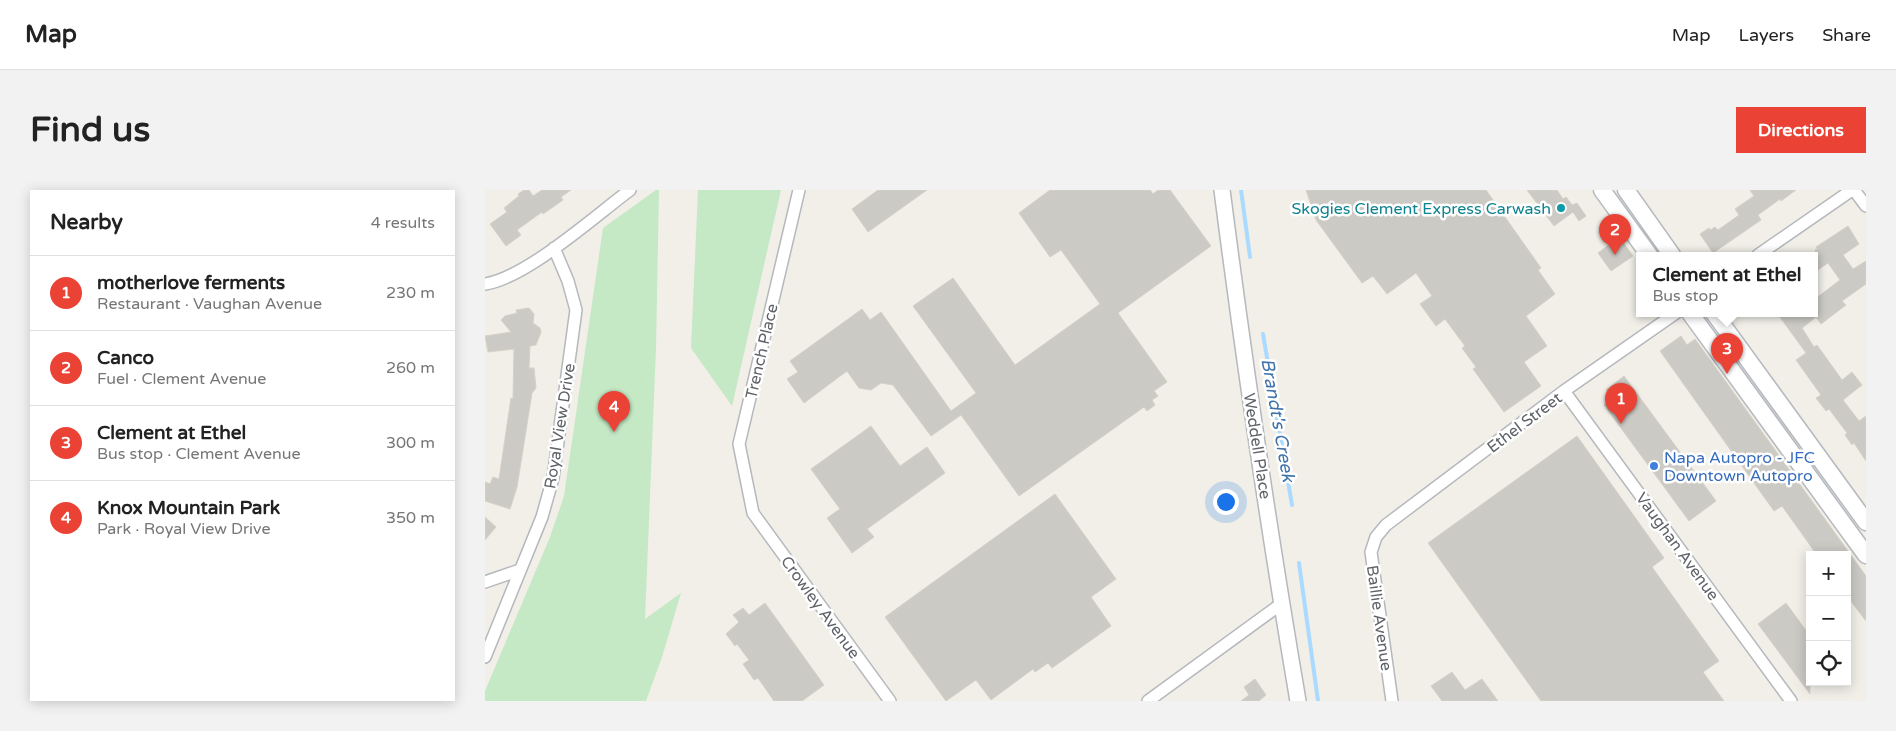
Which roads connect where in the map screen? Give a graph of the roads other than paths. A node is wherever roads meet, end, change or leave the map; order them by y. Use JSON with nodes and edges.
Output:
{"nodes":[{"id":1,"x":630,"y":190,"type":"edge"},
{"id":2,"x":799,"y":190,"type":"edge"},
{"id":3,"x":1222,"y":190,"type":"edge"},
{"id":4,"x":1602,"y":190,"type":"edge"},
{"id":5,"x":1626,"y":190,"type":"edge"},
{"id":6,"x":1853,"y":190,"type":"edge"},
{"id":7,"x":1866,"y":206,"type":"edge"},
{"id":8,"x":554,"y":248,"type":"junction"},
{"id":9,"x":1647,"y":252,"type":"edge"},
{"id":10,"x":1670,"y":252,"type":"edge"},
{"id":11,"x":1762,"y":252,"type":"edge"},
{"id":12,"x":485,"y":284,"type":"edge"},
{"id":13,"x":1670,"y":317,"type":"edge"},
{"id":14,"x":1693,"y":317,"type":"edge"},
{"id":15,"x":1717,"y":317,"type":"edge"},
{"id":16,"x":1564,"y":391,"type":"junction"},
{"id":17,"x":753,"y":513,"type":"joint"},
{"id":18,"x":1866,"y":522,"type":"edge"},
{"id":19,"x":1376,"y":537,"type":"joint"},
{"id":20,"x":1866,"y":555,"type":"edge"},
{"id":21,"x":520,"y":570,"type":"junction"},
{"id":22,"x":485,"y":582,"type":"edge"},
{"id":23,"x":1281,"y":604,"type":"junction"},
{"id":24,"x":485,"y":657,"type":"edge"},
{"id":25,"x":890,"y":701,"type":"edge"},
{"id":26,"x":1148,"y":701,"type":"edge"},
{"id":27,"x":1298,"y":701,"type":"edge"},
{"id":28,"x":1393,"y":701,"type":"edge"},
{"id":29,"x":1791,"y":701,"type":"edge"}],
"edges":[{"from":1,"to":8,"type":"street"},
{"from":2,"to":17,"type":"street","name":"Trench Place"},
{"from":3,"to":23,"type":"street","name":"Weddell Place"},
{"from":4,"to":9,"type":"main road"},
{"from":5,"to":10,"type":"main road"},
{"from":6,"to":7,"type":"street"},
{"from":6,"to":11,"type":"street"},
{"from":8,"to":12,"type":"street"},
{"from":8,"to":21,"type":"street","name":"Royal View Drive"},
{"from":13,"to":16,"type":"street","name":"Ethel Street"},
{"from":14,"to":20,"type":"main road"},
{"from":15,"to":18,"type":"main road"},
{"from":16,"to":19,"type":"street","name":"Ethel Street"},
{"from":16,"to":29,"type":"street","name":"Vaughan Avenue"},
{"from":17,"to":25,"type":"street","name":"Crowley Avenue"},
{"from":19,"to":28,"type":"street","name":"Baillie Avenue"},
{"from":21,"to":22,"type":"street"},
{"from":21,"to":24,"type":"street","name":"Royal View Drive"},
{"from":23,"to":26,"type":"street"},
{"from":23,"to":27,"type":"street","name":"Weddell Place"}]}
